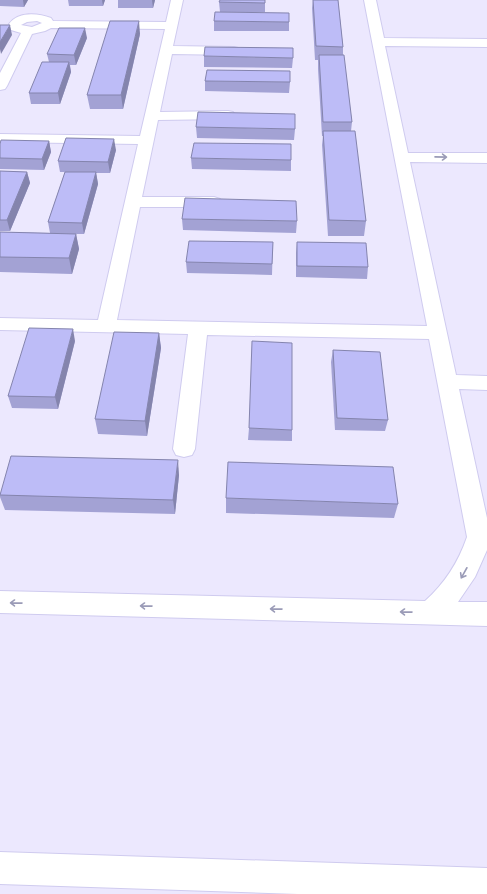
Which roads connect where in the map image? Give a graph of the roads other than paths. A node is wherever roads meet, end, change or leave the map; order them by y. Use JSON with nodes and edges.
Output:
{"nodes":[{"id":1,"x":177,"y":0,"type":"edge"},
{"id":2,"x":370,"y":0,"type":"edge"},
{"id":3,"x":39,"y":6,"type":"dead end"},
{"id":4,"x":33,"y":17,"type":"junction"},
{"id":5,"x":0,"y":23,"type":"edge"},
{"id":6,"x":15,"y":24,"type":"junction"},
{"id":7,"x":48,"y":24,"type":"junction"},
{"id":8,"x":171,"y":26,"type":"junction"},
{"id":9,"x":28,"y":31,"type":"junction"},
{"id":10,"x":379,"y":42,"type":"junction"},
{"id":11,"x":487,"y":43,"type":"edge"},
{"id":12,"x":166,"y":50,"type":"junction"},
{"id":13,"x":246,"y":51,"type":"edge"},
{"id":14,"x":0,"y":86,"type":"edge"},
{"id":15,"x":242,"y":115,"type":"edge"},
{"id":16,"x":151,"y":116,"type":"junction"},
{"id":17,"x":0,"y":138,"type":"edge"},
{"id":18,"x":146,"y":140,"type":"junction"},
{"id":19,"x":402,"y":157,"type":"junction"},
{"id":20,"x":487,"y":158,"type":"edge"},
{"id":21,"x":133,"y":202,"type":"junction"},
{"id":22,"x":232,"y":202,"type":"edge"},
{"id":23,"x":0,"y":324,"type":"edge"},
{"id":24,"x":106,"y":326,"type":"junction"},
{"id":25,"x":198,"y":328,"type":"junction"},
{"id":26,"x":438,"y":333,"type":"junction"},
{"id":27,"x":447,"y":382,"type":"junction"},
{"id":28,"x":487,"y":383,"type":"edge"},
{"id":29,"x":184,"y":449,"type":"dead end"},
{"id":30,"x":483,"y":542,"type":"edge"},
{"id":31,"x":0,"y":602,"type":"edge"},
{"id":32,"x":430,"y":612,"type":"junction"},
{"id":33,"x":487,"y":614,"type":"edge"},
{"id":34,"x":0,"y":868,"type":"edge"},
{"id":35,"x":487,"y":884,"type":"edge"},
{"id":36,"x":314,"y":886,"type":"edge"}],
"edges":[{"from":1,"to":8,"type":"street"},
{"from":2,"to":10,"type":"street"},
{"from":3,"to":4,"type":"street"},
{"from":4,"to":6,"type":"street"},
{"from":4,"to":7,"type":"street"},
{"from":5,"to":6,"type":"street"},
{"from":6,"to":9,"type":"street"},
{"from":7,"to":8,"type":"street"},
{"from":7,"to":9,"type":"street"},
{"from":8,"to":12,"type":"street"},
{"from":9,"to":14,"type":"street"},
{"from":10,"to":11,"type":"street"},
{"from":10,"to":19,"type":"street"},
{"from":12,"to":13,"type":"street"},
{"from":12,"to":16,"type":"street"},
{"from":15,"to":16,"type":"street"},
{"from":16,"to":18,"type":"street"},
{"from":17,"to":18,"type":"street"},
{"from":18,"to":21,"type":"street"},
{"from":19,"to":20,"type":"street","one_way":true},
{"from":19,"to":26,"type":"street"},
{"from":21,"to":22,"type":"street"},
{"from":21,"to":24,"type":"street"},
{"from":23,"to":24,"type":"street"},
{"from":24,"to":25,"type":"street"},
{"from":25,"to":26,"type":"street"},
{"from":25,"to":29,"type":"street"},
{"from":26,"to":27,"type":"street"},
{"from":27,"to":28,"type":"street"},
{"from":27,"to":30,"type":"street"},
{"from":30,"to":32,"type":"street","one_way":true},
{"from":32,"to":31,"type":"street","one_way":true},
{"from":32,"to":33,"type":"street"},
{"from":34,"to":36,"type":"street"},
{"from":35,"to":36,"type":"street"}]}
